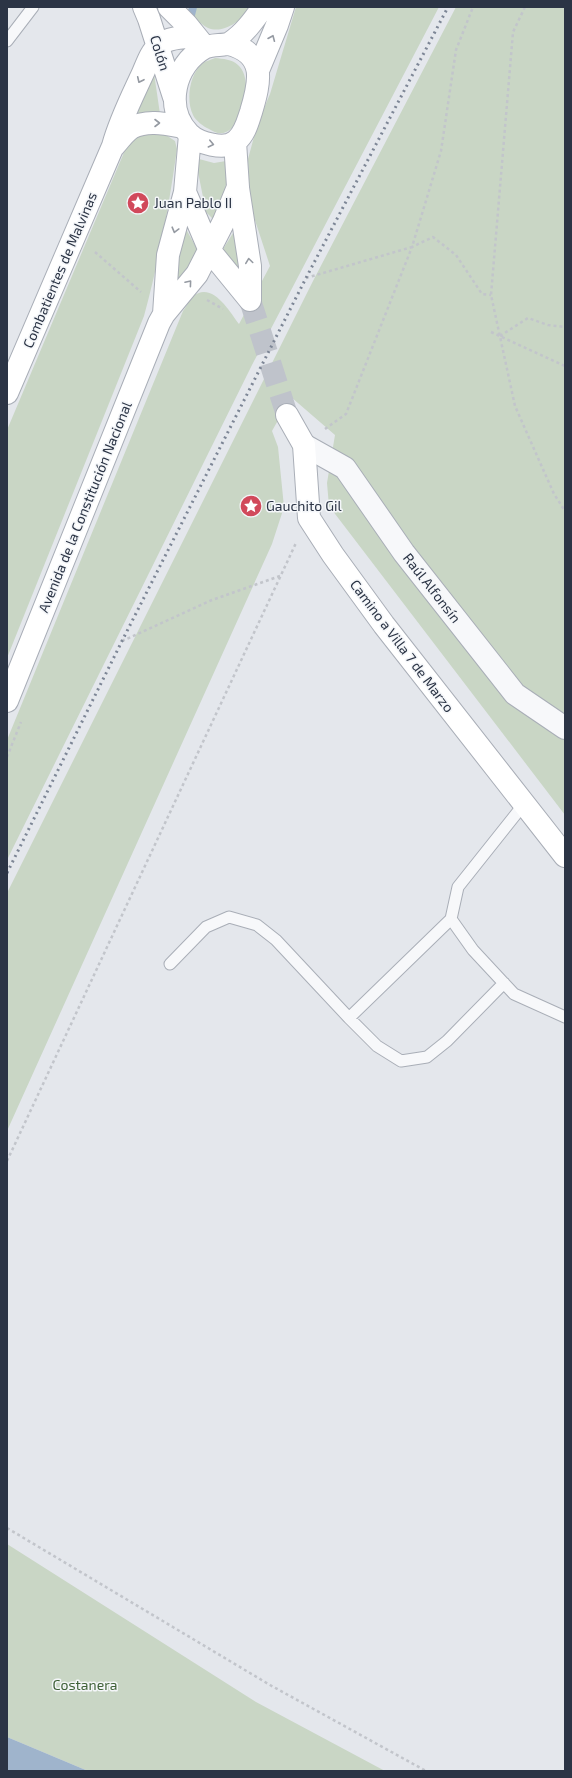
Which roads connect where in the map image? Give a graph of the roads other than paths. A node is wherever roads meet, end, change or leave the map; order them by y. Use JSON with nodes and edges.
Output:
{"nodes":[{"id":1,"x":33,"y":7,"type":"edge"},
{"id":2,"x":144,"y":7,"type":"edge"},
{"id":3,"x":169,"y":7,"type":"edge"},
{"id":4,"x":263,"y":7,"type":"edge"},
{"id":5,"x":283,"y":7,"type":"edge"},
{"id":6,"x":7,"y":41,"type":"edge"},
{"id":7,"x":201,"y":42,"type":"junction"},
{"id":8,"x":229,"y":44,"type":"junction"},
{"id":9,"x":158,"y":46,"type":"junction"},
{"id":10,"x":259,"y":68,"type":"junction"},
{"id":11,"x":174,"y":99,"type":"junction"},
{"id":12,"x":186,"y":131,"type":"junction"},
{"id":13,"x":236,"y":142,"type":"junction"},
{"id":14,"x":113,"y":146,"type":"junction"},
{"id":15,"x":238,"y":187,"type":"junction"},
{"id":16,"x":185,"y":192,"type":"junction"},
{"id":17,"x":210,"y":251,"type":"junction"},
{"id":18,"x":164,"y":314,"type":"junction"},
{"id":19,"x":7,"y":394,"type":"edge"},
{"id":20,"x":287,"y":415,"type":"tunnel mouth"},
{"id":21,"x":304,"y":445,"type":"junction"},
{"id":22,"x":7,"y":701,"type":"edge"},
{"id":23,"x":565,"y":728,"type":"edge"},
{"id":24,"x":524,"y":804,"type":"junction"},
{"id":25,"x":565,"y":856,"type":"edge"},
{"id":26,"x":452,"y":919,"type":"junction"},
{"id":27,"x":170,"y":964,"type":"dead end"},
{"id":28,"x":504,"y":983,"type":"junction"},
{"id":29,"x":565,"y":1017,"type":"edge"},
{"id":30,"x":349,"y":1018,"type":"junction"}],
"edges":[{"from":1,"to":6,"type":"lane"},
{"from":2,"to":9,"type":"street","name":"Colón"},
{"from":3,"to":7,"type":"street"},
{"from":4,"to":8,"type":"street"},
{"from":10,"to":5,"type":"street","one_way":true},
{"from":7,"to":8,"type":"street","name":"Avenida de la Constitución Nacional"},
{"from":7,"to":9,"type":"street"},
{"from":7,"to":11,"type":"street","name":"Avenida de la Constitución Nacional"},
{"from":8,"to":10,"type":"street"},
{"from":9,"to":11,"type":"street","name":"Colón"},
{"from":9,"to":14,"type":"street","name":"Combatientes de Malvinas","one_way":true},
{"from":10,"to":13,"type":"street"},
{"from":11,"to":12,"type":"street","name":"Avenida de la Constitución Nacional"},
{"from":12,"to":13,"type":"street","one_way":true},
{"from":14,"to":12,"type":"street","name":"Combatientes de Malvinas","one_way":true},
{"from":12,"to":16,"type":"street","name":"Avenida de la Constitución Nacional"},
{"from":13,"to":15,"type":"street","name":"Avenida de la Constitución Nacional"},
{"from":14,"to":19,"type":"street","name":"Combatientes de Malvinas"},
{"from":15,"to":17,"type":"street","name":"Avenida de la Constitución Nacional"},
{"from":17,"to":15,"type":"street","one_way":true},
{"from":16,"to":17,"type":"street"},
{"from":16,"to":18,"type":"street","name":"Avenida de la Constitución Nacional","one_way":true},
{"from":18,"to":17,"type":"street","name":"Avenida de la Constitución Nacional","one_way":true},
{"from":18,"to":22,"type":"street","name":"Avenida de la Constitución Nacional"},
{"from":20,"to":21,"type":"street","name":"Camino a Villa 7 de Marzo"},
{"from":21,"to":23,"type":"street","name":"Raúl Alfonsín"},
{"from":21,"to":24,"type":"street","name":"Camino a Villa 7 de Marzo"},
{"from":24,"to":25,"type":"street","name":"Camino a Villa 7 de Marzo"},
{"from":24,"to":26,"type":"lane"},
{"from":26,"to":28,"type":"lane"},
{"from":26,"to":30,"type":"lane"},
{"from":27,"to":30,"type":"lane"},
{"from":28,"to":29,"type":"lane"},
{"from":28,"to":30,"type":"lane"}]}
